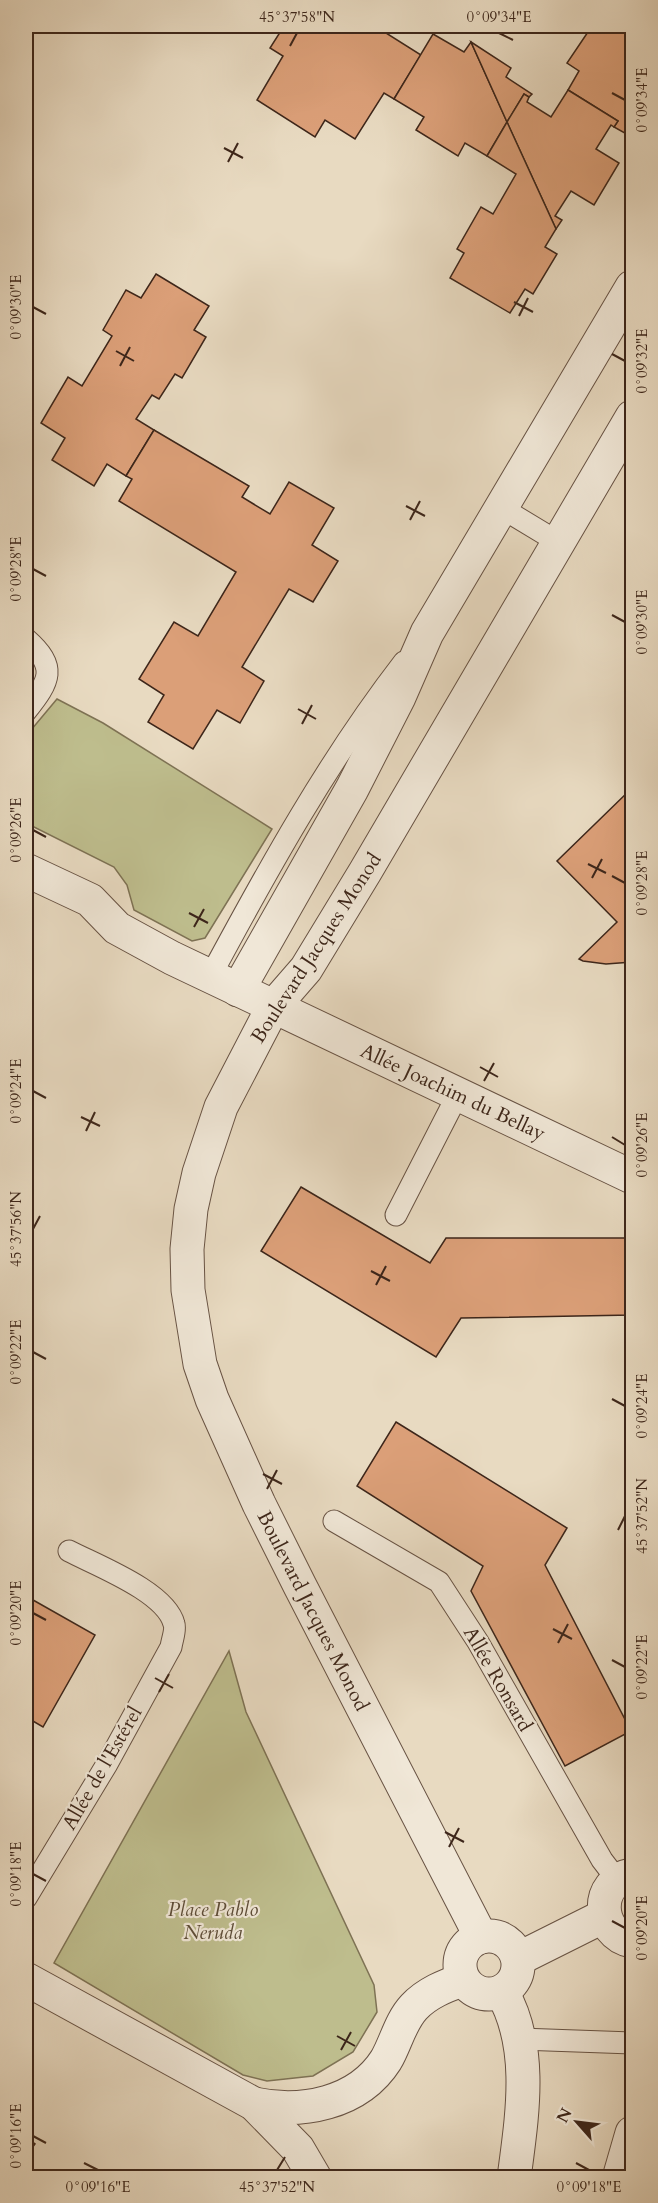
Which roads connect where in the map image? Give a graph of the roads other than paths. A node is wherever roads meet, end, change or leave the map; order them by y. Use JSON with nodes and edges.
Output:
{"nodes":[{"id":1,"x":633,"y":287,"type":"edge"},
{"id":2,"x":633,"y":417,"type":"edge"},
{"id":3,"x":500,"y":507,"type":"junction"},
{"id":4,"x":558,"y":542,"type":"junction"},
{"id":5,"x":26,"y":639,"type":"edge"},
{"id":6,"x":26,"y":711,"type":"edge"},
{"id":7,"x":26,"y":870,"type":"edge"},
{"id":8,"x":224,"y":984,"type":"junction"},
{"id":9,"x":273,"y":1007,"type":"junction"},
{"id":10,"x":458,"y":1094,"type":"junction"},
{"id":11,"x":633,"y":1177,"type":"edge"},
{"id":12,"x":396,"y":1215,"type":"dead end"},
{"id":13,"x":334,"y":1521,"type":"dead end"},
{"id":14,"x":69,"y":1551,"type":"dead end"},
{"id":15,"x":626,"y":1878,"type":"edge"},
{"id":16,"x":26,"y":1898,"type":"edge"},
{"id":17,"x":604,"y":1916,"type":"junction"},
{"id":18,"x":481,"y":1937,"type":"junction"},
{"id":19,"x":633,"y":1941,"type":"edge"},
{"id":20,"x":518,"y":1959,"type":"junction"},
{"id":21,"x":26,"y":1979,"type":"edge"},
{"id":22,"x":462,"y":1980,"type":"junction"},
{"id":23,"x":502,"y":1992,"type":"junction"},
{"id":24,"x":520,"y":2039,"type":"junction"},
{"id":25,"x":633,"y":2043,"type":"edge"},
{"id":26,"x":254,"y":2104,"type":"junction"},
{"id":27,"x":633,"y":2133,"type":"edge"},
{"id":28,"x":315,"y":2178,"type":"edge"},
{"id":29,"x":514,"y":2178,"type":"edge"},
{"id":30,"x":619,"y":2178,"type":"edge"}],
"edges":[{"from":1,"to":3,"type":"street"},
{"from":2,"to":4,"type":"street","name":"Boulevard Jacques Monod"},
{"from":3,"to":4,"type":"lane"},
{"from":3,"to":8,"type":"street"},
{"from":4,"to":9,"type":"street","name":"Boulevard Jacques Monod"},
{"from":5,"to":6,"type":"lane"},
{"from":7,"to":8,"type":"street","name":"Allée Joachim du Bellay"},
{"from":8,"to":9,"type":"street","name":"Allée Joachim du Bellay"},
{"from":9,"to":10,"type":"street","name":"Allée Joachim du Bellay"},
{"from":9,"to":18,"type":"street","name":"Boulevard Jacques Monod"},
{"from":10,"to":11,"type":"street","name":"Allée Joachim du Bellay"},
{"from":10,"to":12,"type":"lane"},
{"from":13,"to":15,"type":"lane","name":"Allée Ronsard"},
{"from":14,"to":16,"type":"lane","name":"Allée de l'Estérel"},
{"from":15,"to":17,"type":"street"},
{"from":17,"to":19,"type":"street"},
{"from":17,"to":20,"type":"street"},
{"from":18,"to":20,"type":"street"},
{"from":18,"to":22,"type":"street"},
{"from":20,"to":23,"type":"street"},
{"from":21,"to":26,"type":"street"},
{"from":22,"to":23,"type":"street"},
{"from":22,"to":26,"type":"street"},
{"from":23,"to":24,"type":"street"},
{"from":24,"to":25,"type":"lane"},
{"from":24,"to":29,"type":"street"},
{"from":26,"to":28,"type":"street"},
{"from":27,"to":30,"type":"street"}]}
